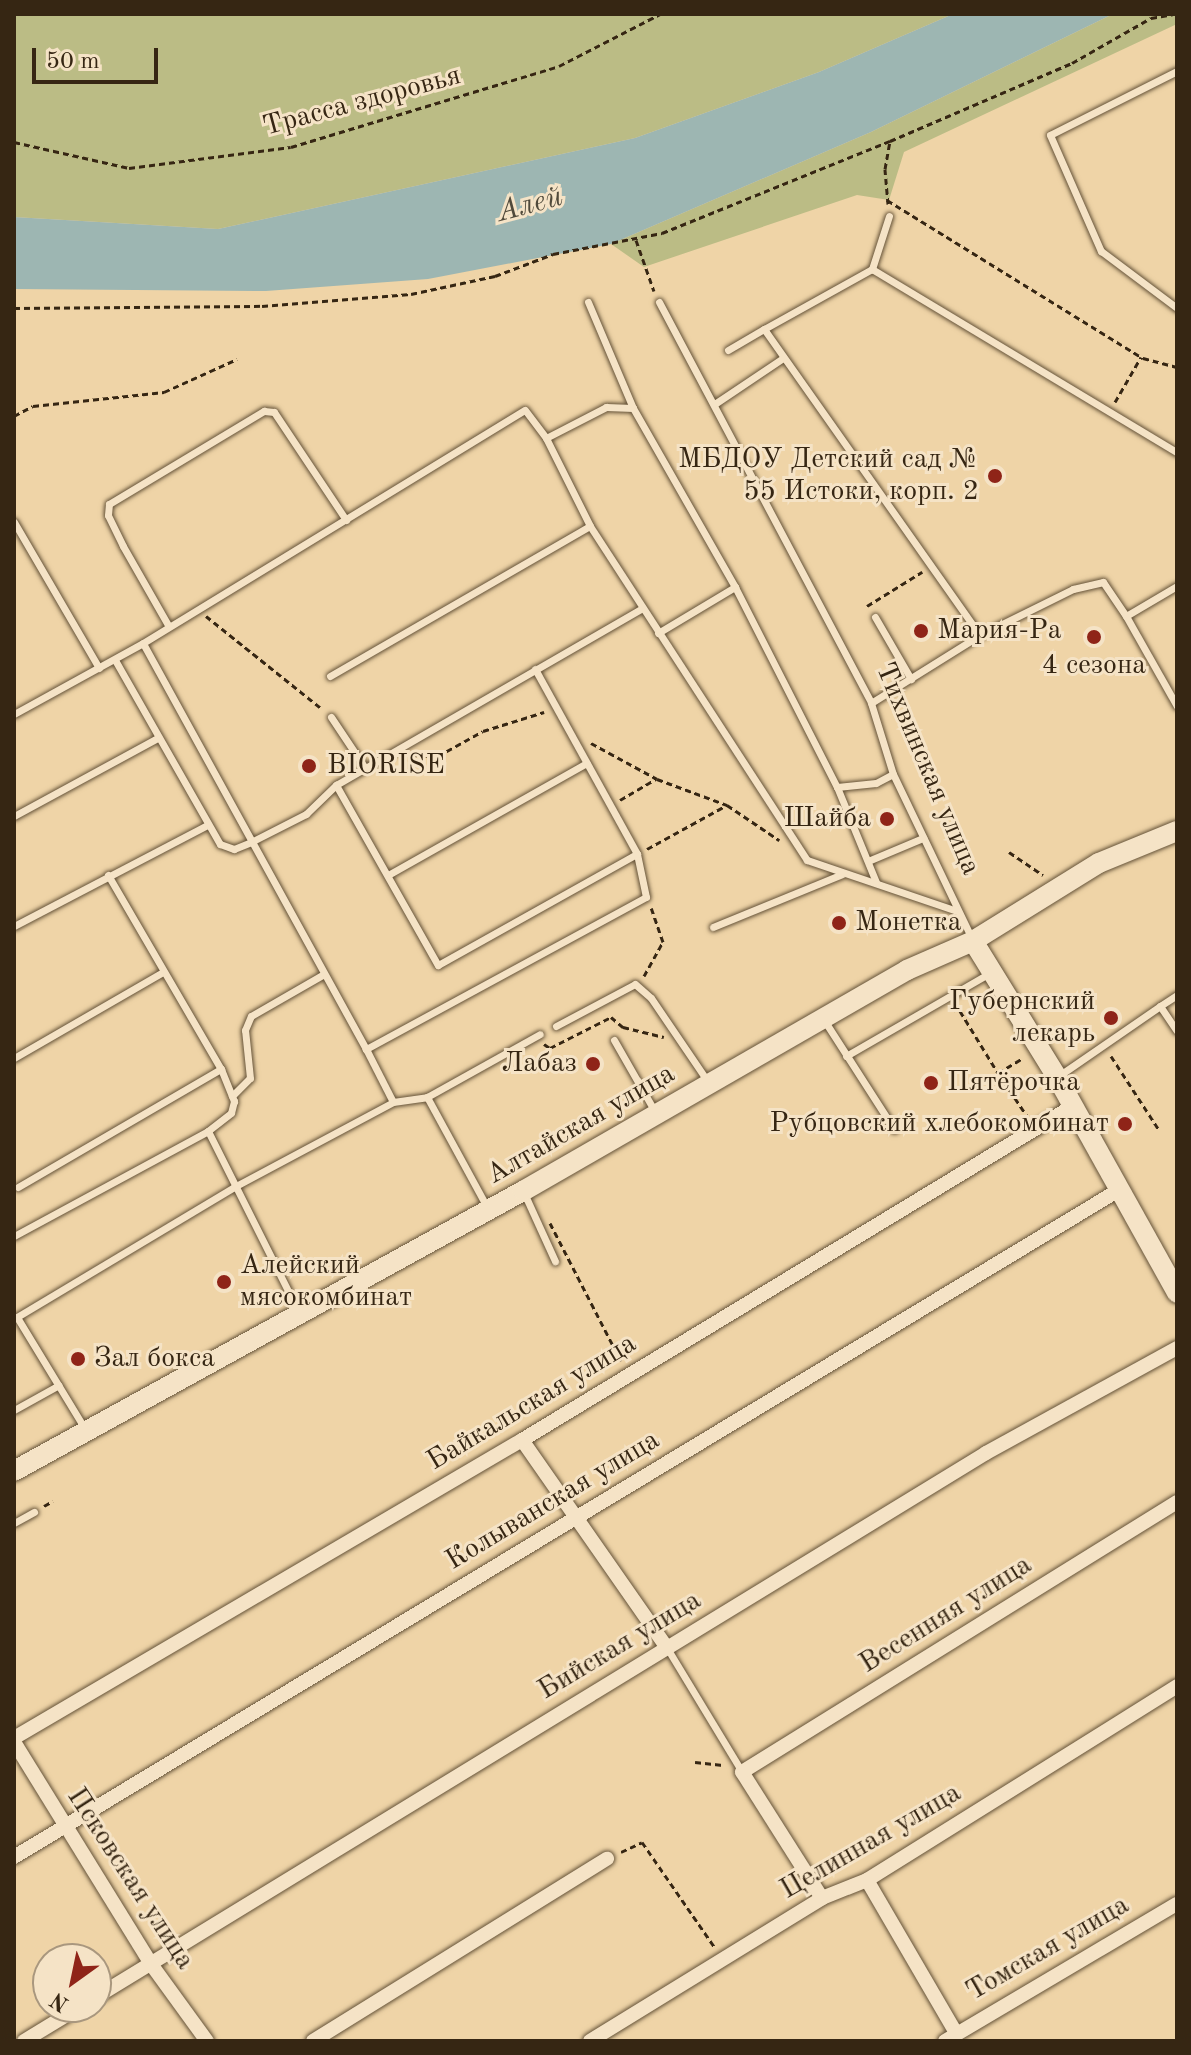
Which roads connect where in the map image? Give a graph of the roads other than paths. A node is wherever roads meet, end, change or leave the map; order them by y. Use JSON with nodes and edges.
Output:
{"nodes":[{"id":1,"x":1177,"y":71,"type":"edge"},
{"id":2,"x":889,"y":216,"type":"road end"},
{"id":3,"x":872,"y":269,"type":"junction"},
{"id":4,"x":588,"y":302,"type":"dead end"},
{"id":5,"x":659,"y":302,"type":"road end"},
{"id":6,"x":1177,"y":308,"type":"edge"},
{"id":7,"x":764,"y":329,"type":"junction"},
{"id":8,"x":728,"y":350,"type":"dead end"},
{"id":9,"x":783,"y":358,"type":"junction"},
{"id":10,"x":716,"y":403,"type":"junction"},
{"id":11,"x":633,"y":408,"type":"junction"},
{"id":12,"x":546,"y":438,"type":"junction"},
{"id":13,"x":1177,"y":452,"type":"edge"},
{"id":14,"x":346,"y":520,"type":"junction"},
{"id":15,"x":14,"y":522,"type":"edge"},
{"id":16,"x":590,"y":526,"type":"junction"},
{"id":17,"x":1177,"y":586,"type":"edge"},
{"id":18,"x":735,"y":587,"type":"junction"},
{"id":19,"x":642,"y":608,"type":"junction"},
{"id":20,"x":1126,"y":616,"type":"junction"},
{"id":21,"x":875,"y":617,"type":"dead end"},
{"id":22,"x":168,"y":625,"type":"junction"},
{"id":23,"x":658,"y":633,"type":"junction"},
{"id":24,"x":980,"y":635,"type":"junction"},
{"id":25,"x":143,"y":643,"type":"junction"},
{"id":26,"x":115,"y":660,"type":"junction"},
{"id":27,"x":99,"y":668,"type":"junction"},
{"id":28,"x":535,"y":669,"type":"junction"},
{"id":29,"x":330,"y":676,"type":"dead end"},
{"id":30,"x":911,"y":679,"type":"junction"},
{"id":31,"x":871,"y":703,"type":"junction"},
{"id":32,"x":1177,"y":706,"type":"edge"},
{"id":33,"x":14,"y":714,"type":"edge"},
{"id":34,"x":331,"y":717,"type":"road end"},
{"id":35,"x":156,"y":739,"type":"junction"},
{"id":36,"x":587,"y":763,"type":"junction"},
{"id":37,"x":365,"y":768,"type":"junction"},
{"id":38,"x":893,"y":774,"type":"junction"},
{"id":39,"x":336,"y":785,"type":"junction"},
{"id":40,"x":837,"y":787,"type":"junction"},
{"id":41,"x":14,"y":816,"type":"edge"},
{"id":42,"x":205,"y":826,"type":"junction"},
{"id":43,"x":1177,"y":831,"type":"edge"},
{"id":44,"x":923,"y":838,"type":"junction"},
{"id":45,"x":251,"y":842,"type":"junction"},
{"id":46,"x":637,"y":854,"type":"junction"},
{"id":47,"x":868,"y":861,"type":"junction"},
{"id":48,"x":842,"y":874,"type":"junction"},
{"id":49,"x":108,"y":875,"type":"junction"},
{"id":50,"x":388,"y":875,"type":"junction"},
{"id":51,"x":876,"y":882,"type":"junction"},
{"id":52,"x":957,"y":911,"type":"junction"},
{"id":53,"x":14,"y":926,"type":"edge"},
{"id":54,"x":713,"y":927,"type":"dead end"},
{"id":55,"x":973,"y":941,"type":"junction"},
{"id":56,"x":163,"y":972,"type":"junction"},
{"id":57,"x":992,"y":972,"type":"junction"},
{"id":58,"x":324,"y":974,"type":"junction"},
{"id":59,"x":1177,"y":995,"type":"edge"},
{"id":60,"x":1160,"y":1006,"type":"junction"},
{"id":61,"x":824,"y":1020,"type":"junction"},
{"id":62,"x":556,"y":1026,"type":"dead end"},
{"id":63,"x":1177,"y":1031,"type":"edge"},
{"id":64,"x":540,"y":1034,"type":"dead end"},
{"id":65,"x":614,"y":1040,"type":"dead end"},
{"id":66,"x":366,"y":1049,"type":"junction"},
{"id":67,"x":846,"y":1056,"type":"junction"},
{"id":68,"x":14,"y":1058,"type":"edge"},
{"id":69,"x":221,"y":1069,"type":"junction"},
{"id":70,"x":1057,"y":1077,"type":"junction"},
{"id":71,"x":709,"y":1084,"type":"junction"},
{"id":72,"x":232,"y":1096,"type":"junction"},
{"id":73,"x":427,"y":1097,"type":"junction"},
{"id":74,"x":393,"y":1102,"type":"junction"},
{"id":75,"x":1073,"y":1106,"type":"junction"},
{"id":76,"x":656,"y":1114,"type":"junction"},
{"id":77,"x":894,"y":1129,"type":"dead end"},
{"id":78,"x":208,"y":1131,"type":"junction"},
{"id":79,"x":18,"y":1187,"type":"dead end"},
{"id":80,"x":234,"y":1187,"type":"junction"},
{"id":81,"x":1119,"y":1190,"type":"junction"},
{"id":82,"x":527,"y":1200,"type":"junction"},
{"id":83,"x":489,"y":1210,"type":"junction"},
{"id":84,"x":14,"y":1236,"type":"edge"},
{"id":85,"x":555,"y":1261,"type":"dead end"},
{"id":86,"x":1177,"y":1293,"type":"edge"},
{"id":87,"x":300,"y":1315,"type":"junction"},
{"id":88,"x":16,"y":1318,"type":"edge"},
{"id":89,"x":1177,"y":1348,"type":"edge"},
{"id":90,"x":59,"y":1385,"type":"junction"},
{"id":91,"x":14,"y":1410,"type":"edge"},
{"id":92,"x":88,"y":1434,"type":"junction"},
{"id":93,"x":522,"y":1440,"type":"junction"},
{"id":94,"x":14,"y":1471,"type":"edge"},
{"id":95,"x":1177,"y":1502,"type":"edge"},
{"id":96,"x":34,"y":1512,"type":"dead end"},
{"id":97,"x":579,"y":1516,"type":"junction"},
{"id":98,"x":14,"y":1523,"type":"edge"},
{"id":99,"x":667,"y":1648,"type":"junction"},
{"id":100,"x":1177,"y":1686,"type":"edge"},
{"id":101,"x":14,"y":1740,"type":"edge"},
{"id":102,"x":742,"y":1772,"type":"junction"},
{"id":103,"x":64,"y":1826,"type":"junction"},
{"id":104,"x":14,"y":1857,"type":"edge"},
{"id":105,"x":607,"y":1859,"type":"road end"},
{"id":106,"x":867,"y":1880,"type":"junction"},
{"id":107,"x":822,"y":1898,"type":"junction"},
{"id":108,"x":1177,"y":1904,"type":"edge"},
{"id":109,"x":151,"y":1964,"type":"junction"},
{"id":110,"x":112,"y":1987,"type":"edge"},
{"id":111,"x":54,"y":2023,"type":"edge"},
{"id":112,"x":951,"y":2037,"type":"edge"},
{"id":113,"x":24,"y":2041,"type":"edge"},
{"id":114,"x":207,"y":2041,"type":"edge"},
{"id":115,"x":313,"y":2041,"type":"edge"},
{"id":116,"x":590,"y":2041,"type":"edge"}],
"edges":[{"from":1,"to":6,"type":"lane"},
{"from":2,"to":3,"type":"lane"},
{"from":3,"to":7,"type":"lane"},
{"from":3,"to":13,"type":"lane"},
{"from":4,"to":11,"type":"lane"},
{"from":5,"to":10,"type":"lane","name":"Тихвинская улица"},
{"from":7,"to":8,"type":"lane"},
{"from":7,"to":9,"type":"lane"},
{"from":9,"to":10,"type":"lane"},
{"from":9,"to":24,"type":"lane"},
{"from":10,"to":31,"type":"lane","name":"Тихвинская улица"},
{"from":11,"to":12,"type":"lane"},
{"from":11,"to":18,"type":"lane"},
{"from":12,"to":14,"type":"lane"},
{"from":12,"to":16,"type":"lane"},
{"from":14,"to":22,"type":"lane"},
{"from":14,"to":22,"type":"lane"},
{"from":15,"to":27,"type":"lane"},
{"from":16,"to":19,"type":"lane"},
{"from":16,"to":29,"type":"lane"},
{"from":17,"to":20,"type":"lane"},
{"from":18,"to":23,"type":"lane"},
{"from":18,"to":40,"type":"lane"},
{"from":19,"to":23,"type":"lane"},
{"from":19,"to":28,"type":"lane"},
{"from":20,"to":24,"type":"lane"},
{"from":20,"to":32,"type":"lane"},
{"from":21,"to":30,"type":"lane"},
{"from":22,"to":25,"type":"lane"},
{"from":23,"to":48,"type":"lane"},
{"from":24,"to":30,"type":"lane"},
{"from":25,"to":26,"type":"lane"},
{"from":25,"to":45,"type":"lane"},
{"from":26,"to":27,"type":"lane"},
{"from":26,"to":35,"type":"lane"},
{"from":27,"to":33,"type":"lane"},
{"from":28,"to":36,"type":"lane"},
{"from":28,"to":37,"type":"lane"},
{"from":30,"to":31,"type":"lane"},
{"from":31,"to":38,"type":"lane","name":"Тихвинская улица"},
{"from":34,"to":37,"type":"lane"},
{"from":35,"to":41,"type":"lane"},
{"from":35,"to":42,"type":"lane"},
{"from":36,"to":46,"type":"lane"},
{"from":36,"to":50,"type":"lane"},
{"from":37,"to":39,"type":"lane"},
{"from":38,"to":40,"type":"lane"},
{"from":38,"to":44,"type":"lane","name":"Тихвинская улица"},
{"from":39,"to":45,"type":"lane"},
{"from":39,"to":50,"type":"lane"},
{"from":40,"to":47,"type":"lane"},
{"from":42,"to":45,"type":"lane"},
{"from":42,"to":49,"type":"lane"},
{"from":43,"to":55,"type":"main road","name":"Алтайская улица"},
{"from":44,"to":47,"type":"lane"},
{"from":44,"to":52,"type":"lane","name":"Тихвинская улица"},
{"from":45,"to":58,"type":"lane"},
{"from":46,"to":50,"type":"lane"},
{"from":46,"to":66,"type":"lane"},
{"from":47,"to":51,"type":"lane"},
{"from":48,"to":51,"type":"lane"},
{"from":48,"to":54,"type":"lane"},
{"from":49,"to":53,"type":"lane"},
{"from":49,"to":56,"type":"lane"},
{"from":51,"to":52,"type":"lane"},
{"from":52,"to":55,"type":"lane","name":"Тихвинская улица"},
{"from":55,"to":57,"type":"main road","name":"Тихвинская улица"},
{"from":55,"to":61,"type":"main road","name":"Алтайская улица"},
{"from":56,"to":68,"type":"lane"},
{"from":56,"to":69,"type":"lane"},
{"from":57,"to":67,"type":"lane"},
{"from":57,"to":70,"type":"main road","name":"Тихвинская улица"},
{"from":58,"to":66,"type":"lane"},
{"from":58,"to":72,"type":"lane"},
{"from":59,"to":60,"type":"lane"},
{"from":60,"to":63,"type":"lane"},
{"from":60,"to":70,"type":"lane"},
{"from":61,"to":67,"type":"lane"},
{"from":61,"to":71,"type":"main road","name":"Алтайская улица"},
{"from":62,"to":71,"type":"lane"},
{"from":64,"to":73,"type":"lane"},
{"from":65,"to":76,"type":"lane"},
{"from":66,"to":74,"type":"lane"},
{"from":67,"to":77,"type":"lane"},
{"from":69,"to":72,"type":"lane"},
{"from":69,"to":79,"type":"lane"},
{"from":70,"to":75,"type":"main road","name":"Тихвинская улица"},
{"from":71,"to":76,"type":"main road","name":"Алтайская улица"},
{"from":72,"to":78,"type":"lane"},
{"from":73,"to":74,"type":"lane"},
{"from":73,"to":83,"type":"lane"},
{"from":74,"to":80,"type":"lane"},
{"from":75,"to":81,"type":"main road","name":"Тихвинская улица"},
{"from":75,"to":93,"type":"street","name":"Байкальская улица"},
{"from":76,"to":82,"type":"main road","name":"Алтайская улица"},
{"from":78,"to":80,"type":"lane"},
{"from":78,"to":84,"type":"lane"},
{"from":80,"to":87,"type":"lane"},
{"from":80,"to":88,"type":"lane"},
{"from":81,"to":86,"type":"main road","name":"Тихвинская улица"},
{"from":81,"to":97,"type":"street","name":"Колыванская улица"},
{"from":82,"to":83,"type":"main road","name":"Алтайская улица"},
{"from":82,"to":85,"type":"lane"},
{"from":83,"to":87,"type":"main road","name":"Алтайская улица"},
{"from":87,"to":92,"type":"main road","name":"Алтайская улица"},
{"from":88,"to":90,"type":"lane"},
{"from":89,"to":99,"type":"street","name":"Бийская улица"},
{"from":90,"to":91,"type":"lane"},
{"from":90,"to":92,"type":"lane"},
{"from":92,"to":94,"type":"main road","name":"Алтайская улица"},
{"from":93,"to":97,"type":"street"},
{"from":93,"to":101,"type":"street","name":"Байкальская улица"},
{"from":95,"to":102,"type":"street","name":"Весенняя улица"},
{"from":96,"to":98,"type":"lane"},
{"from":97,"to":99,"type":"street"},
{"from":97,"to":103,"type":"street","name":"Колыванская улица"},
{"from":99,"to":102,"type":"lane"},
{"from":99,"to":109,"type":"street","name":"Бийская улица"},
{"from":100,"to":106,"type":"street","name":"Целинная улица"},
{"from":101,"to":103,"type":"street","name":"Псковская улица"},
{"from":102,"to":107,"type":"street"},
{"from":103,"to":104,"type":"street","name":"Колыванская улица"},
{"from":103,"to":109,"type":"street","name":"Псковская улица"},
{"from":105,"to":115,"type":"street"},
{"from":106,"to":107,"type":"street","name":"Целинная улица"},
{"from":106,"to":112,"type":"street"},
{"from":107,"to":116,"type":"street","name":"Целинная улица"},
{"from":108,"to":112,"type":"street","name":"Томская улица"},
{"from":109,"to":110,"type":"street","name":"Бийская улица"},
{"from":109,"to":114,"type":"street","name":"Псковская улица"},
{"from":111,"to":113,"type":"street"}]}
